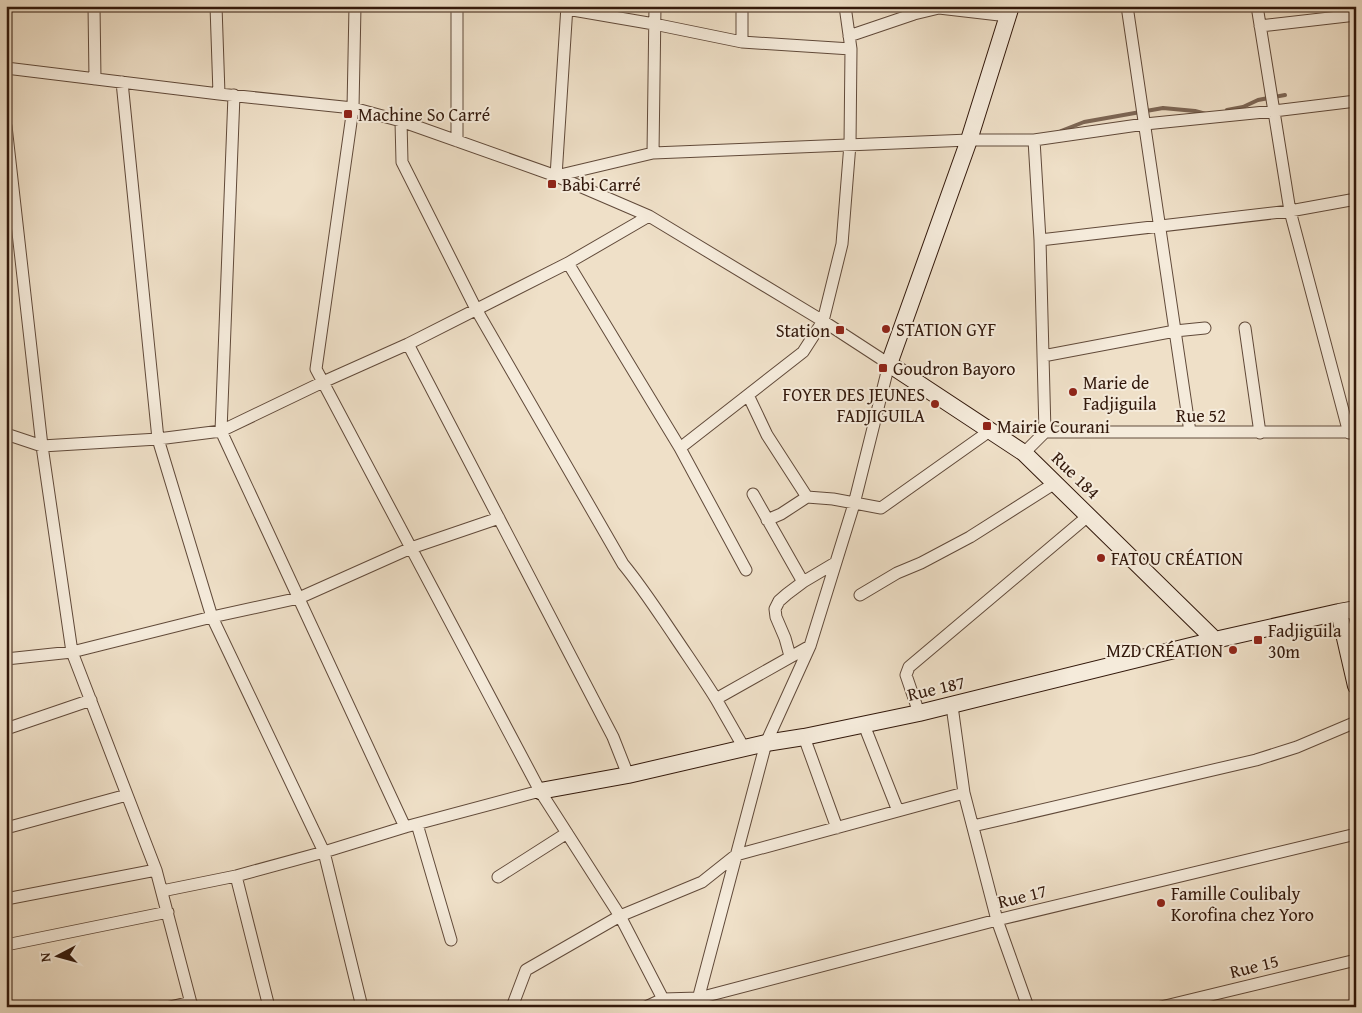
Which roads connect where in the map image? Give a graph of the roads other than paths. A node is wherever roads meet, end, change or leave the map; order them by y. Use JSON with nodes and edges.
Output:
{"nodes":[{"id":1,"x":94,"y":6,"type":"edge"},
{"id":2,"x":216,"y":6,"type":"edge"},
{"id":3,"x":355,"y":6,"type":"edge"},
{"id":4,"x":457,"y":6,"type":"edge"},
{"id":5,"x":655,"y":6,"type":"edge"},
{"id":6,"x":742,"y":6,"type":"edge"},
{"id":7,"x":845,"y":6,"type":"edge"},
{"id":8,"x":1127,"y":6,"type":"edge"},
{"id":9,"x":1257,"y":6,"type":"edge"},
{"id":10,"x":567,"y":7,"type":"edge"},
{"id":11,"x":1010,"y":11,"type":"edge"},
{"id":12,"x":1356,"y":15,"type":"edge"},
{"id":13,"x":654,"y":24,"type":"junction"},
{"id":14,"x":1260,"y":26,"type":"junction"},
{"id":15,"x":849,"y":36,"type":"junction"},
{"id":16,"x":742,"y":42,"type":"junction"},
{"id":17,"x":851,"y":49,"type":"junction"},
{"id":18,"x":6,"y":68,"type":"edge"},
{"id":19,"x":95,"y":78,"type":"junction"},
{"id":20,"x":122,"y":82,"type":"junction"},
{"id":21,"x":219,"y":94,"type":"junction"},
{"id":22,"x":234,"y":95,"type":"junction"},
{"id":23,"x":1356,"y":101,"type":"edge"},
{"id":24,"x":354,"y":108,"type":"junction"},
{"id":25,"x":1274,"y":111,"type":"junction"},
{"id":26,"x":401,"y":121,"type":"junction"},
{"id":27,"x":1144,"y":124,"type":"junction"},
{"id":28,"x":6,"y":126,"type":"edge"},
{"id":29,"x":969,"y":140,"type":"junction"},
{"id":30,"x":1034,"y":140,"type":"junction"},
{"id":31,"x":457,"y":141,"type":"junction"},
{"id":32,"x":850,"y":144,"type":"junction"},
{"id":33,"x":652,"y":153,"type":"junction"},
{"id":34,"x":556,"y":176,"type":"junction"},
{"id":35,"x":1356,"y":199,"type":"edge"},
{"id":36,"x":1290,"y":211,"type":"junction"},
{"id":37,"x":649,"y":216,"type":"junction"},
{"id":38,"x":1160,"y":227,"type":"junction"},
{"id":39,"x":1040,"y":240,"type":"junction"},
{"id":40,"x":568,"y":262,"type":"junction"},
{"id":41,"x":476,"y":309,"type":"junction"},
{"id":42,"x":823,"y":321,"type":"junction"},
{"id":43,"x":1205,"y":328,"type":"dead end"},
{"id":44,"x":1245,"y":328,"type":"dead end"},
{"id":45,"x":1175,"y":332,"type":"junction"},
{"id":46,"x":408,"y":344,"type":"junction"},
{"id":47,"x":1043,"y":356,"type":"junction"},
{"id":48,"x":889,"y":364,"type":"junction"},
{"id":49,"x":323,"y":382,"type":"junction"},
{"id":50,"x":748,"y":395,"type":"junction"},
{"id":51,"x":990,"y":430,"type":"junction"},
{"id":52,"x":221,"y":431,"type":"junction"},
{"id":53,"x":1045,"y":432,"type":"junction"},
{"id":54,"x":1190,"y":432,"type":"junction"},
{"id":55,"x":1260,"y":433,"type":"junction"},
{"id":56,"x":1353,"y":433,"type":"edge"},
{"id":57,"x":6,"y":434,"type":"edge"},
{"id":58,"x":158,"y":439,"type":"junction"},
{"id":59,"x":42,"y":446,"type":"junction"},
{"id":60,"x":680,"y":448,"type":"junction"},
{"id":61,"x":1024,"y":453,"type":"junction"},
{"id":62,"x":1055,"y":483,"type":"junction"},
{"id":63,"x":753,"y":494,"type":"dead end"},
{"id":64,"x":807,"y":497,"type":"junction"},
{"id":65,"x":854,"y":504,"type":"junction"},
{"id":66,"x":1088,"y":516,"type":"junction"},
{"id":67,"x":499,"y":518,"type":"junction"},
{"id":68,"x":767,"y":520,"type":"junction"},
{"id":69,"x":411,"y":548,"type":"junction"},
{"id":70,"x":835,"y":563,"type":"junction"},
{"id":71,"x":746,"y":570,"type":"dead end"},
{"id":72,"x":802,"y":582,"type":"junction"},
{"id":73,"x":860,"y":595,"type":"dead end"},
{"id":74,"x":299,"y":598,"type":"junction"},
{"id":75,"x":1356,"y":608,"type":"edge"},
{"id":76,"x":1339,"y":612,"type":"junction"},
{"id":77,"x":212,"y":617,"type":"junction"},
{"id":78,"x":1215,"y":640,"type":"junction"},
{"id":79,"x":810,"y":646,"type":"junction"},
{"id":80,"x":72,"y":652,"type":"junction"},
{"id":81,"x":790,"y":656,"type":"junction"},
{"id":82,"x":6,"y":659,"type":"edge"},
{"id":83,"x":1356,"y":686,"type":"edge"},
{"id":84,"x":716,"y":699,"type":"junction"},
{"id":85,"x":91,"y":700,"type":"junction"},
{"id":86,"x":952,"y":706,"type":"junction"},
{"id":87,"x":919,"y":714,"type":"junction"},
{"id":88,"x":1356,"y":722,"type":"edge"},
{"id":89,"x":864,"y":725,"type":"junction"},
{"id":90,"x":6,"y":729,"type":"edge"},
{"id":91,"x":804,"y":737,"type":"junction"},
{"id":92,"x":766,"y":743,"type":"junction"},
{"id":93,"x":744,"y":748,"type":"junction"},
{"id":94,"x":628,"y":775,"type":"junction"},
{"id":95,"x":540,"y":791,"type":"junction"},
{"id":96,"x":964,"y":793,"type":"junction"},
{"id":97,"x":127,"y":794,"type":"junction"},
{"id":98,"x":898,"y":811,"type":"junction"},
{"id":99,"x":411,"y":826,"type":"junction"},
{"id":100,"x":973,"y":826,"type":"junction"},
{"id":101,"x":6,"y":828,"type":"edge"},
{"id":102,"x":837,"y":828,"type":"junction"},
{"id":103,"x":567,"y":833,"type":"junction"},
{"id":104,"x":1356,"y":834,"type":"edge"},
{"id":105,"x":324,"y":852,"type":"junction"},
{"id":106,"x":736,"y":855,"type":"junction"},
{"id":107,"x":156,"y":870,"type":"junction"},
{"id":108,"x":236,"y":876,"type":"junction"},
{"id":109,"x":498,"y":877,"type":"dead end"},
{"id":110,"x":162,"y":891,"type":"junction"},
{"id":111,"x":6,"y":900,"type":"edge"},
{"id":112,"x":168,"y":912,"type":"junction"},
{"id":113,"x":620,"y":916,"type":"junction"},
{"id":114,"x":997,"y":920,"type":"junction"},
{"id":115,"x":452,"y":940,"type":"dead end"},
{"id":116,"x":6,"y":945,"type":"edge"},
{"id":117,"x":1356,"y":960,"type":"edge"},
{"id":118,"x":697,"y":1002,"type":"edge"},
{"id":119,"x":664,"y":1003,"type":"edge"},
{"id":120,"x":191,"y":1005,"type":"edge"},
{"id":121,"x":170,"y":1007,"type":"edge"},
{"id":122,"x":269,"y":1007,"type":"edge"},
{"id":123,"x":362,"y":1007,"type":"edge"},
{"id":124,"x":512,"y":1007,"type":"edge"},
{"id":125,"x":646,"y":1007,"type":"edge"},
{"id":126,"x":1028,"y":1007,"type":"edge"},
{"id":127,"x":1161,"y":1007,"type":"edge"}],
"edges":[{"from":1,"to":19,"type":"street"},
{"from":2,"to":21,"type":"street"},
{"from":3,"to":24,"type":"street"},
{"from":4,"to":31,"type":"street"},
{"from":5,"to":13,"type":"street"},
{"from":6,"to":16,"type":"street"},
{"from":7,"to":15,"type":"street"},
{"from":8,"to":27,"type":"street"},
{"from":9,"to":14,"type":"street"},
{"from":10,"to":13,"type":"street"},
{"from":10,"to":34,"type":"street"},
{"from":11,"to":15,"type":"street"},
{"from":11,"to":29,"type":"street"},
{"from":12,"to":14,"type":"street"},
{"from":13,"to":16,"type":"street"},
{"from":13,"to":33,"type":"street"},
{"from":14,"to":25,"type":"street"},
{"from":15,"to":17,"type":"street"},
{"from":16,"to":17,"type":"street"},
{"from":17,"to":32,"type":"street"},
{"from":18,"to":19,"type":"street"},
{"from":19,"to":20,"type":"street"},
{"from":20,"to":21,"type":"street"},
{"from":20,"to":58,"type":"street"},
{"from":21,"to":22,"type":"street"},
{"from":22,"to":24,"type":"street"},
{"from":22,"to":52,"type":"street"},
{"from":23,"to":25,"type":"street"},
{"from":24,"to":26,"type":"street"},
{"from":24,"to":49,"type":"street"},
{"from":25,"to":27,"type":"street"},
{"from":25,"to":36,"type":"street"},
{"from":26,"to":31,"type":"street"},
{"from":26,"to":41,"type":"street"},
{"from":27,"to":30,"type":"street"},
{"from":27,"to":38,"type":"street"},
{"from":28,"to":59,"type":"street"},
{"from":29,"to":30,"type":"street"},
{"from":29,"to":32,"type":"street"},
{"from":29,"to":48,"type":"street"},
{"from":30,"to":39,"type":"street"},
{"from":31,"to":34,"type":"street"},
{"from":32,"to":33,"type":"street"},
{"from":32,"to":42,"type":"street"},
{"from":33,"to":34,"type":"street"},
{"from":34,"to":37,"type":"street"},
{"from":35,"to":36,"type":"street"},
{"from":36,"to":38,"type":"street"},
{"from":36,"to":56,"type":"street"},
{"from":37,"to":40,"type":"street"},
{"from":37,"to":42,"type":"street"},
{"from":38,"to":39,"type":"street"},
{"from":38,"to":45,"type":"street"},
{"from":39,"to":47,"type":"street"},
{"from":40,"to":41,"type":"street"},
{"from":40,"to":60,"type":"street"},
{"from":41,"to":46,"type":"street"},
{"from":41,"to":84,"type":"street"},
{"from":42,"to":48,"type":"street"},
{"from":42,"to":50,"type":"street"},
{"from":43,"to":45,"type":"street"},
{"from":44,"to":55,"type":"street"},
{"from":45,"to":47,"type":"street"},
{"from":45,"to":54,"type":"street"},
{"from":46,"to":49,"type":"street"},
{"from":46,"to":67,"type":"street"},
{"from":47,"to":53,"type":"street"},
{"from":48,"to":51,"type":"street","name":"Rue 184"},
{"from":48,"to":65,"type":"street"},
{"from":49,"to":52,"type":"street"},
{"from":49,"to":69,"type":"street"},
{"from":50,"to":60,"type":"street"},
{"from":50,"to":64,"type":"street"},
{"from":51,"to":61,"type":"street","name":"Rue 184"},
{"from":51,"to":65,"type":"street"},
{"from":52,"to":58,"type":"street"},
{"from":52,"to":74,"type":"street"},
{"from":53,"to":54,"type":"street","name":"Rue 52"},
{"from":53,"to":61,"type":"street"},
{"from":54,"to":55,"type":"street","name":"Rue 52"},
{"from":55,"to":56,"type":"street","name":"Rue 52"},
{"from":57,"to":59,"type":"street"},
{"from":58,"to":59,"type":"street"},
{"from":58,"to":77,"type":"street"},
{"from":59,"to":80,"type":"street"},
{"from":60,"to":71,"type":"street"},
{"from":61,"to":62,"type":"street","name":"Rue 184"},
{"from":62,"to":66,"type":"street","name":"Rue 184"},
{"from":62,"to":73,"type":"street"},
{"from":63,"to":68,"type":"street"},
{"from":64,"to":65,"type":"street"},
{"from":64,"to":68,"type":"street"},
{"from":65,"to":70,"type":"street"},
{"from":66,"to":78,"type":"street","name":"Rue 184"},
{"from":66,"to":87,"type":"street"},
{"from":67,"to":69,"type":"street"},
{"from":67,"to":94,"type":"street"},
{"from":68,"to":72,"type":"street"},
{"from":69,"to":74,"type":"street"},
{"from":69,"to":95,"type":"street"},
{"from":70,"to":72,"type":"street"},
{"from":70,"to":79,"type":"street"},
{"from":72,"to":81,"type":"street"},
{"from":74,"to":77,"type":"street"},
{"from":74,"to":99,"type":"street"},
{"from":75,"to":76,"type":"street","name":"Rue 187"},
{"from":76,"to":78,"type":"street","name":"Rue 187"},
{"from":76,"to":83,"type":"street"},
{"from":77,"to":80,"type":"street"},
{"from":77,"to":105,"type":"street"},
{"from":78,"to":86,"type":"street","name":"Rue 187"},
{"from":79,"to":81,"type":"street"},
{"from":79,"to":92,"type":"street"},
{"from":80,"to":82,"type":"street"},
{"from":80,"to":85,"type":"street"},
{"from":81,"to":84,"type":"street"},
{"from":84,"to":93,"type":"street"},
{"from":85,"to":90,"type":"street"},
{"from":85,"to":97,"type":"street"},
{"from":86,"to":87,"type":"street","name":"Rue 187"},
{"from":86,"to":96,"type":"street"},
{"from":87,"to":89,"type":"street","name":"Rue 187"},
{"from":88,"to":100,"type":"street"},
{"from":89,"to":91,"type":"street","name":"Rue 187"},
{"from":89,"to":98,"type":"street"},
{"from":91,"to":92,"type":"street","name":"Rue 187"},
{"from":91,"to":102,"type":"street"},
{"from":92,"to":93,"type":"street","name":"Rue 187"},
{"from":92,"to":106,"type":"street"},
{"from":93,"to":94,"type":"street","name":"Rue 187"},
{"from":94,"to":95,"type":"street","name":"Rue 187"},
{"from":95,"to":99,"type":"street"},
{"from":95,"to":103,"type":"street"},
{"from":96,"to":98,"type":"street"},
{"from":96,"to":100,"type":"street"},
{"from":97,"to":101,"type":"street"},
{"from":97,"to":107,"type":"street"},
{"from":98,"to":102,"type":"street"},
{"from":99,"to":105,"type":"street"},
{"from":99,"to":115,"type":"street"},
{"from":100,"to":114,"type":"street"},
{"from":102,"to":106,"type":"street"},
{"from":103,"to":109,"type":"street"},
{"from":103,"to":113,"type":"street"},
{"from":104,"to":114,"type":"street","name":"Rue 17"},
{"from":105,"to":108,"type":"street"},
{"from":105,"to":123,"type":"street"},
{"from":106,"to":113,"type":"street"},
{"from":106,"to":118,"type":"street"},
{"from":107,"to":110,"type":"street"},
{"from":107,"to":111,"type":"street"},
{"from":108,"to":110,"type":"street"},
{"from":108,"to":122,"type":"street"},
{"from":110,"to":112,"type":"street"},
{"from":112,"to":116,"type":"street"},
{"from":112,"to":120,"type":"street"},
{"from":113,"to":119,"type":"street"},
{"from":113,"to":124,"type":"street"},
{"from":114,"to":118,"type":"street","name":"Rue 17"},
{"from":114,"to":126,"type":"street"},
{"from":117,"to":127,"type":"street","name":"Rue 15"},
{"from":118,"to":119,"type":"street","name":"Rue 17"},
{"from":119,"to":125,"type":"street"},
{"from":120,"to":121,"type":"street"}]}
